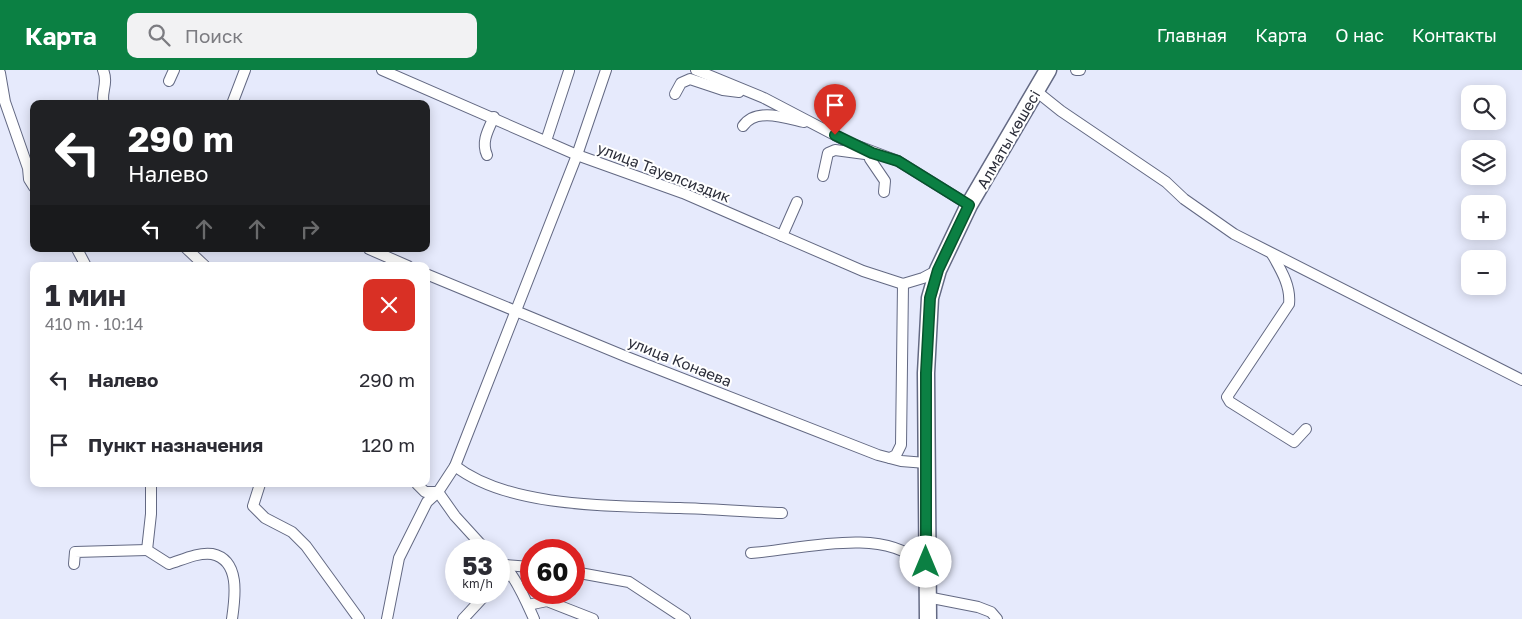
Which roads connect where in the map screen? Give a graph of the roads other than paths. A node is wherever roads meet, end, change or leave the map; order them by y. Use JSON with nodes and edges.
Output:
{"nodes":[{"id":1,"x":103,"y":70,"type":"edge"},
{"id":2,"x":174,"y":70,"type":"edge"},
{"id":3,"x":245,"y":70,"type":"edge"},
{"id":4,"x":382,"y":70,"type":"edge"},
{"id":5,"x":606,"y":70,"type":"edge"},
{"id":6,"x":696,"y":70,"type":"edge"},
{"id":7,"x":1048,"y":70,"type":"edge"},
{"id":8,"x":1076,"y":70,"type":"edge"},
{"id":9,"x":1080,"y":70,"type":"edge"},
{"id":10,"x":569,"y":71,"type":"edge"},
{"id":11,"x":0,"y":73,"type":"edge"},
{"id":12,"x":169,"y":81,"type":"dead end"},
{"id":13,"x":1036,"y":91,"type":"junction"},
{"id":14,"x":750,"y":93,"type":"junction"},
{"id":15,"x":675,"y":94,"type":"dead end"},
{"id":16,"x":102,"y":100,"type":"edge"},
{"id":17,"x":234,"y":100,"type":"edge"},
{"id":18,"x":494,"y":117,"type":"junction"},
{"id":19,"x":743,"y":126,"type":"dead end"},
{"id":20,"x":820,"y":127,"type":"junction"},
{"id":21,"x":546,"y":141,"type":"junction"},
{"id":22,"x":868,"y":151,"type":"junction"},
{"id":23,"x":577,"y":155,"type":"junction"},
{"id":24,"x":487,"y":156,"type":"dead end"},
{"id":25,"x":823,"y":176,"type":"dead end"},
{"id":26,"x":30,"y":181,"type":"edge"},
{"id":27,"x":884,"y":192,"type":"dead end"},
{"id":28,"x":797,"y":202,"type":"dead end"},
{"id":29,"x":969,"y":205,"type":"junction"},
{"id":30,"x":782,"y":236,"type":"junction"},
{"id":31,"x":190,"y":252,"type":"edge"},
{"id":32,"x":385,"y":252,"type":"edge"},
{"id":33,"x":1272,"y":254,"type":"junction"},
{"id":34,"x":201,"y":262,"type":"edge"},
{"id":35,"x":401,"y":262,"type":"edge"},
{"id":36,"x":938,"y":270,"type":"junction"},
{"id":37,"x":430,"y":276,"type":"edge"},
{"id":38,"x":903,"y":284,"type":"junction"},
{"id":39,"x":515,"y":310,"type":"junction"},
{"id":40,"x":1522,"y":380,"type":"edge"},
{"id":41,"x":1306,"y":429,"type":"dead end"},
{"id":42,"x":890,"y":458,"type":"junction"},
{"id":43,"x":926,"y":463,"type":"junction"},
{"id":44,"x":455,"y":466,"type":"junction"},
{"id":45,"x":150,"y":487,"type":"edge"},
{"id":46,"x":259,"y":487,"type":"edge"},
{"id":47,"x":420,"y":487,"type":"edge"},
{"id":48,"x":438,"y":492,"type":"junction"},
{"id":49,"x":782,"y":513,"type":"dead end"},
{"id":50,"x":476,"y":539,"type":"edge"},
{"id":51,"x":147,"y":550,"type":"junction"},
{"id":52,"x":751,"y":553,"type":"dead end"},
{"id":53,"x":926,"y":562,"type":"junction"},
{"id":54,"x":74,"y":564,"type":"dead end"},
{"id":55,"x":510,"y":574,"type":"edge"},
{"id":56,"x":585,"y":574,"type":"edge"},
{"id":57,"x":927,"y":597,"type":"junction"},
{"id":58,"x":477,"y":604,"type":"edge"},
{"id":59,"x":528,"y":605,"type":"junction"},
{"id":60,"x":232,"y":619,"type":"edge"},
{"id":61,"x":358,"y":619,"type":"edge"},
{"id":62,"x":387,"y":619,"type":"edge"},
{"id":63,"x":463,"y":619,"type":"edge"},
{"id":64,"x":534,"y":619,"type":"edge"},
{"id":65,"x":591,"y":619,"type":"edge"},
{"id":66,"x":685,"y":619,"type":"edge"},
{"id":67,"x":928,"y":619,"type":"edge"},
{"id":68,"x":997,"y":619,"type":"edge"}],
"edges":[{"from":1,"to":16,"type":"street"},
{"from":2,"to":12,"type":"street"},
{"from":3,"to":17,"type":"street"},
{"from":4,"to":18,"type":"street","name":"улица Тауелсиздик"},
{"from":5,"to":23,"type":"street"},
{"from":6,"to":14,"type":"street"},
{"from":7,"to":13,"type":"main road","name":"Алматы көшесі"},
{"from":8,"to":9,"type":"street"},
{"from":10,"to":21,"type":"street"},
{"from":11,"to":26,"type":"street"},
{"from":13,"to":29,"type":"main road","name":"Алматы көшесі"},
{"from":13,"to":33,"type":"street"},
{"from":14,"to":15,"type":"street"},
{"from":14,"to":20,"type":"street"},
{"from":18,"to":21,"type":"street","name":"улица Тауелсиздик"},
{"from":18,"to":24,"type":"street"},
{"from":19,"to":20,"type":"street"},
{"from":20,"to":22,"type":"street"},
{"from":21,"to":23,"type":"street","name":"улица Тауелсиздик"},
{"from":22,"to":25,"type":"street"},
{"from":22,"to":27,"type":"street"},
{"from":22,"to":29,"type":"street"},
{"from":23,"to":30,"type":"street","name":"улица Тауелсиздик"},
{"from":23,"to":39,"type":"street"},
{"from":28,"to":30,"type":"street"},
{"from":29,"to":36,"type":"main road","name":"Алматы көшесі"},
{"from":30,"to":38,"type":"street","name":"улица Тауелсиздик"},
{"from":31,"to":34,"type":"street"},
{"from":32,"to":35,"type":"street"},
{"from":33,"to":40,"type":"street"},
{"from":33,"to":41,"type":"street"},
{"from":36,"to":38,"type":"street"},
{"from":36,"to":43,"type":"main road","name":"Алматы көшесі"},
{"from":37,"to":39,"type":"street","name":"улица Конаева"},
{"from":38,"to":42,"type":"street"},
{"from":39,"to":42,"type":"street","name":"улица Конаева"},
{"from":39,"to":44,"type":"street"},
{"from":42,"to":43,"type":"street","name":"улица Конаева"},
{"from":43,"to":53,"type":"main road","name":"Алматы көшесі"},
{"from":44,"to":48,"type":"street"},
{"from":44,"to":49,"type":"street"},
{"from":45,"to":51,"type":"street"},
{"from":46,"to":61,"type":"street"},
{"from":47,"to":48,"type":"street"},
{"from":48,"to":50,"type":"street"},
{"from":48,"to":62,"type":"street"},
{"from":51,"to":54,"type":"street"},
{"from":51,"to":60,"type":"street"},
{"from":52,"to":53,"type":"street"},
{"from":53,"to":57,"type":"main road","name":"Алматы көшесі"},
{"from":55,"to":59,"type":"street"},
{"from":56,"to":66,"type":"street"},
{"from":57,"to":67,"type":"main road","name":"Алматы көшесі"},
{"from":57,"to":68,"type":"street"},
{"from":58,"to":63,"type":"street"},
{"from":59,"to":64,"type":"street"},
{"from":59,"to":65,"type":"street"}]}
